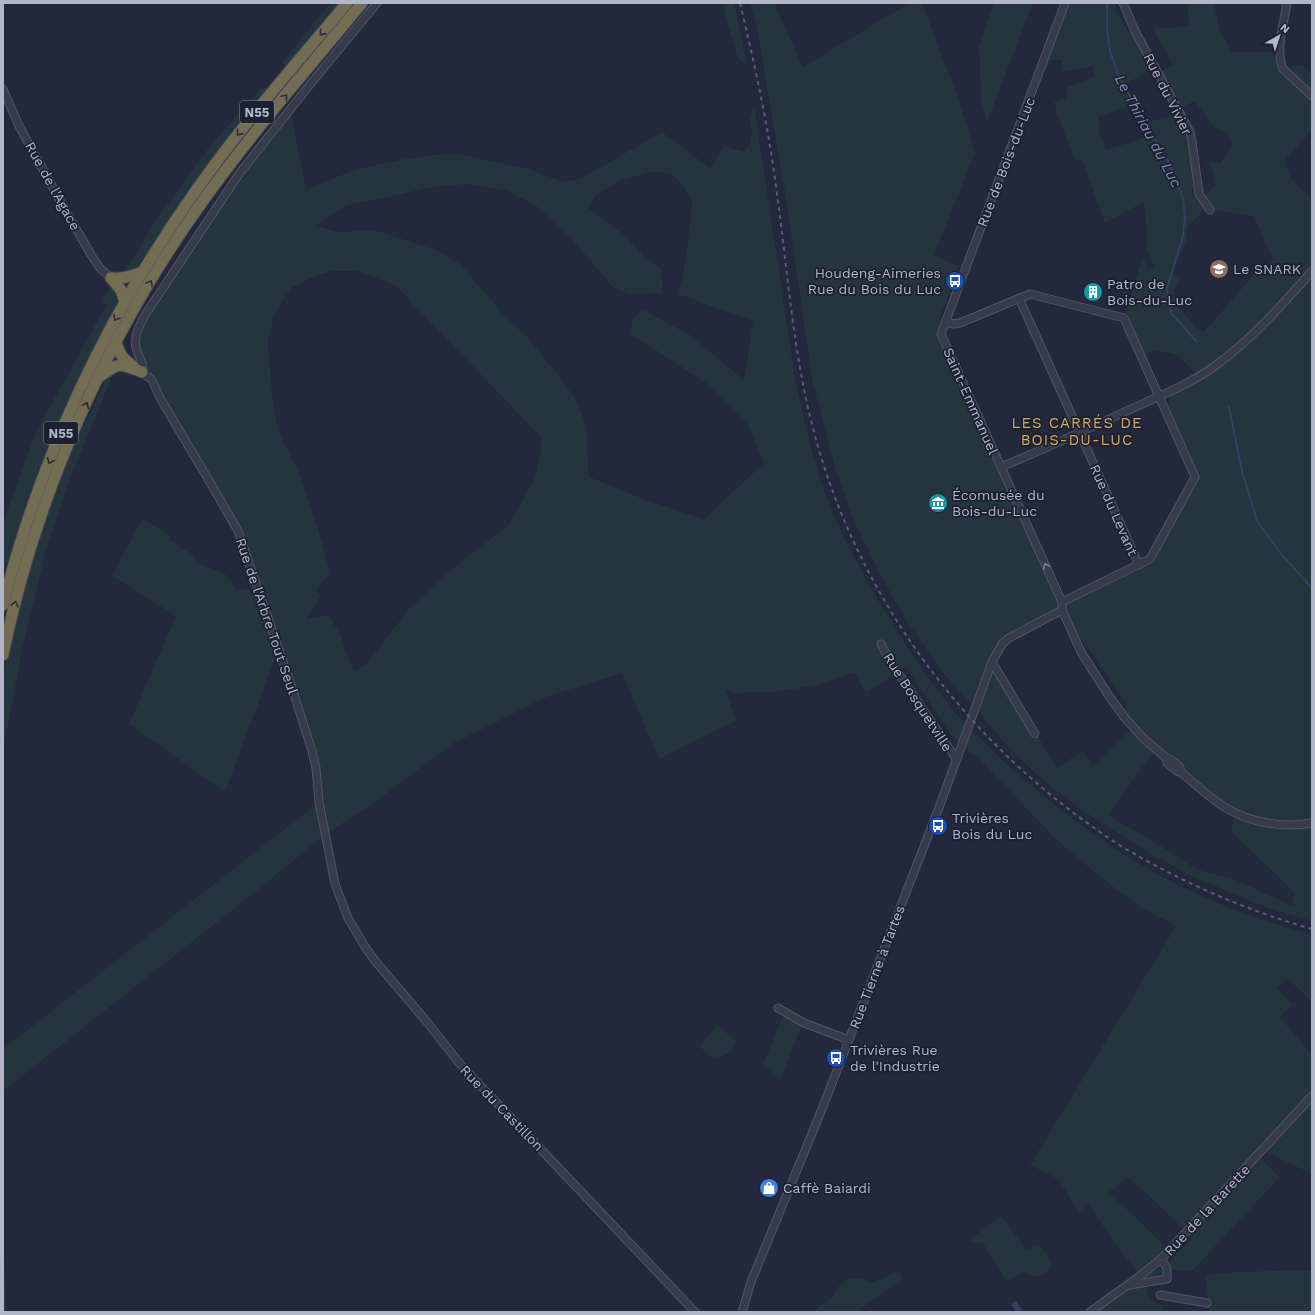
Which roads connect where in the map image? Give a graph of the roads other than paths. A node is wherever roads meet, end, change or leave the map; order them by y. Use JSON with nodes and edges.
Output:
{"nodes":[{"id":1,"x":347,"y":3,"type":"edge"},
{"id":2,"x":362,"y":3,"type":"edge"},
{"id":3,"x":377,"y":3,"type":"edge"},
{"id":4,"x":1066,"y":3,"type":"edge"},
{"id":5,"x":1123,"y":3,"type":"edge"},
{"id":6,"x":1287,"y":3,"type":"edge"},
{"id":7,"x":3,"y":89,"type":"edge"},
{"id":8,"x":1312,"y":96,"type":"edge"},
{"id":9,"x":1210,"y":210,"type":"dead end"},
{"id":10,"x":1312,"y":271,"type":"edge"},
{"id":11,"x":142,"y":272,"type":"junction"},
{"id":12,"x":111,"y":278,"type":"junction"},
{"id":13,"x":1019,"y":298,"type":"junction"},
{"id":14,"x":125,"y":302,"type":"junction"},
{"id":15,"x":946,"y":321,"type":"junction"},
{"id":16,"x":941,"y":334,"type":"joint"},
{"id":17,"x":116,"y":341,"type":"junction"},
{"id":18,"x":142,"y":372,"type":"junction"},
{"id":19,"x":98,"y":378,"type":"junction"},
{"id":20,"x":1159,"y":396,"type":"junction"},
{"id":21,"x":1080,"y":433,"type":"junction"},
{"id":22,"x":1001,"y":467,"type":"junction"},
{"id":23,"x":1139,"y":565,"type":"junction"},
{"id":24,"x":3,"y":605,"type":"edge"},
{"id":25,"x":1062,"y":606,"type":"junction"},
{"id":26,"x":881,"y":644,"type":"dead end"},
{"id":27,"x":3,"y":655,"type":"edge"},
{"id":28,"x":992,"y":662,"type":"junction"},
{"id":29,"x":1035,"y":734,"type":"dead end"},
{"id":30,"x":957,"y":760,"type":"junction"},
{"id":31,"x":1312,"y":823,"type":"edge"},
{"id":32,"x":335,"y":884,"type":"joint"},
{"id":33,"x":778,"y":1008,"type":"dead end"},
{"id":34,"x":849,"y":1040,"type":"junction"},
{"id":35,"x":1312,"y":1096,"type":"edge"},
{"id":36,"x":1161,"y":1259,"type":"junction"},
{"id":37,"x":1127,"y":1286,"type":"junction"},
{"id":38,"x":1160,"y":1295,"type":"dead end"},
{"id":39,"x":1207,"y":1303,"type":"dead end"},
{"id":40,"x":695,"y":1312,"type":"edge"},
{"id":41,"x":742,"y":1312,"type":"edge"},
{"id":42,"x":1090,"y":1312,"type":"edge"}],
"edges":[{"from":1,"to":11,"type":"highway","number":"N55","one_way":true},
{"from":17,"to":2,"type":"highway","number":"N55","one_way":true},
{"from":3,"to":18,"type":"street"},
{"from":4,"to":15,"type":"street","name":"Rue de Bois-du-Luc"},
{"from":5,"to":9,"type":"street","name":"Rue du Vivier"},
{"from":6,"to":8,"type":"street"},
{"from":7,"to":12,"type":"street","name":"Rue de l'Agace"},
{"from":10,"to":20,"type":"street"},
{"from":11,"to":12,"type":"highway"},
{"from":11,"to":14,"type":"highway","number":"N55"},
{"from":12,"to":14,"type":"highway"},
{"from":13,"to":15,"type":"street"},
{"from":13,"to":20,"type":"street"},
{"from":13,"to":21,"type":"street","name":"Rue du Levant"},
{"from":14,"to":24,"type":"highway","number":"N55","one_way":true},
{"from":15,"to":16,"type":"street","name":"Rue de Bois-du-Luc"},
{"from":16,"to":22,"type":"street","name":"Saint-Emmanuel"},
{"from":17,"to":18,"type":"highway"},
{"from":17,"to":19,"type":"highway","number":"N55"},
{"from":18,"to":19,"type":"highway"},
{"from":18,"to":32,"type":"street","name":"Rue de l'Arbre Tout Seul"},
{"from":27,"to":19,"type":"highway","number":"N55","one_way":true},
{"from":20,"to":21,"type":"street"},
{"from":20,"to":23,"type":"street","name":"Rue Tierne à Tartes"},
{"from":21,"to":22,"type":"street"},
{"from":21,"to":23,"type":"street","name":"Rue du Levant"},
{"from":25,"to":22,"type":"street","name":"Saint-Emmanuel","one_way":true},
{"from":23,"to":25,"type":"street","name":"Rue Tierne à Tartes"},
{"from":25,"to":28,"type":"street","name":"Rue Tierne à Tartes"},
{"from":25,"to":31,"type":"street","name":"Saint-Emmanuel"},
{"from":26,"to":30,"type":"street","name":"Rue Bosquetville"},
{"from":28,"to":29,"type":"street"},
{"from":28,"to":30,"type":"street","name":"Rue Tierne à Tartes"},
{"from":30,"to":34,"type":"street","name":"Rue Tierne à Tartes"},
{"from":32,"to":40,"type":"street","name":"Rue du Castillon"},
{"from":33,"to":34,"type":"street"},
{"from":34,"to":41,"type":"street","name":"Rue Tierne à Tartes"},
{"from":35,"to":36,"type":"street","name":"Rue de la Barette"},
{"from":36,"to":37,"type":"street","name":"Rue de la Barette"},
{"from":36,"to":37,"type":"street"},
{"from":37,"to":42,"type":"street","name":"Rue de la Barette"},
{"from":38,"to":39,"type":"street"}]}
